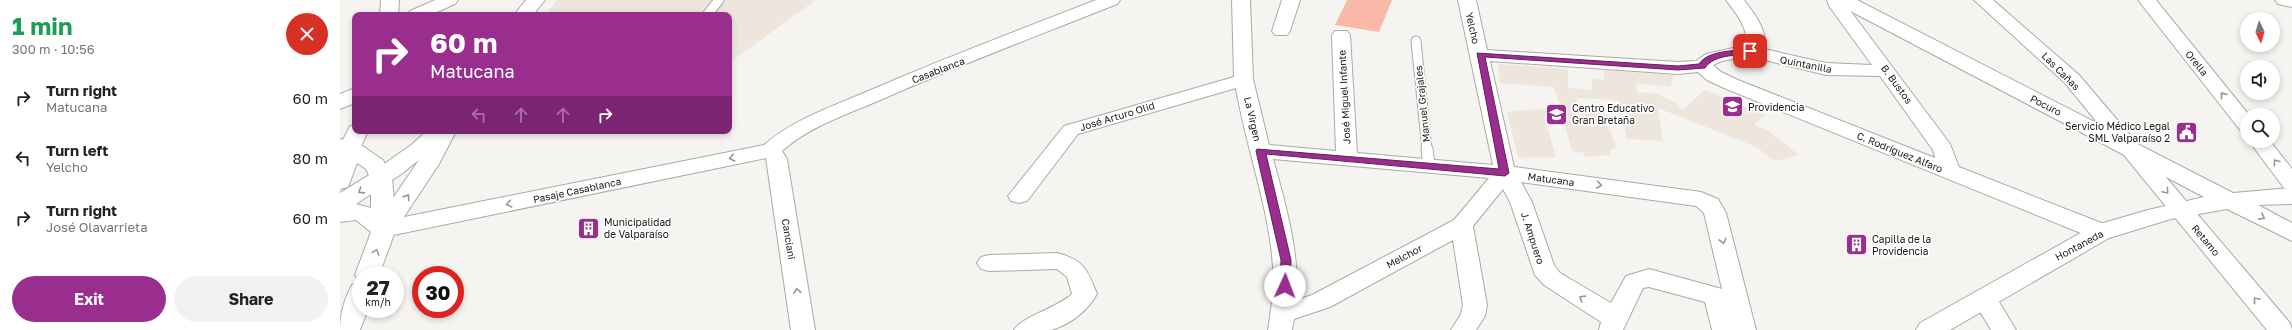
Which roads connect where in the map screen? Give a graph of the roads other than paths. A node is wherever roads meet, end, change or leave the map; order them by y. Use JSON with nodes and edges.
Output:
{"nodes":[{"id":1,"x":390,"y":0,"type":"edge"},
{"id":2,"x":449,"y":0,"type":"edge"},
{"id":3,"x":536,"y":0,"type":"edge"},
{"id":4,"x":719,"y":0,"type":"edge"},
{"id":5,"x":1111,"y":0,"type":"edge"},
{"id":6,"x":1241,"y":0,"type":"edge"},
{"id":7,"x":1291,"y":0,"type":"edge"},
{"id":8,"x":1467,"y":0,"type":"edge"},
{"id":9,"x":1735,"y":0,"type":"edge"},
{"id":10,"x":1836,"y":0,"type":"edge"},
{"id":11,"x":1843,"y":0,"type":"edge"},
{"id":12,"x":1984,"y":0,"type":"edge"},
{"id":13,"x":2147,"y":0,"type":"edge"},
{"id":14,"x":2284,"y":0,"type":"edge"},
{"id":15,"x":2292,"y":2,"type":"edge"},
{"id":16,"x":389,"y":12,"type":"edge"},
{"id":17,"x":423,"y":12,"type":"edge"},
{"id":18,"x":526,"y":12,"type":"edge"},
{"id":19,"x":709,"y":12,"type":"edge"},
{"id":20,"x":1281,"y":31,"type":"dead end"},
{"id":21,"x":1341,"y":35,"type":"dead end"},
{"id":22,"x":1416,"y":41,"type":"dead end"},
{"id":23,"x":1750,"y":51,"type":"junction"},
{"id":24,"x":1480,"y":55,"type":"junction"},
{"id":25,"x":1702,"y":66,"type":"junction"},
{"id":26,"x":1887,"y":71,"type":"junction"},
{"id":27,"x":1244,"y":80,"type":"junction"},
{"id":28,"x":352,"y":96,"type":"edge"},
{"id":29,"x":340,"y":103,"type":"edge"},
{"id":30,"x":2240,"y":117,"type":"edge"},
{"id":31,"x":436,"y":134,"type":"edge"},
{"id":32,"x":443,"y":134,"type":"edge"},
{"id":33,"x":349,"y":142,"type":"edge"},
{"id":34,"x":2264,"y":148,"type":"edge"},
{"id":35,"x":771,"y":150,"type":"junction"},
{"id":36,"x":2132,"y":150,"type":"junction"},
{"id":37,"x":1260,"y":151,"type":"junction"},
{"id":38,"x":1348,"y":159,"type":"junction"},
{"id":39,"x":1429,"y":166,"type":"junction"},
{"id":40,"x":1505,"y":173,"type":"junction"},
{"id":41,"x":1950,"y":173,"type":"junction"},
{"id":42,"x":381,"y":177,"type":"junction"},
{"id":43,"x":340,"y":182,"type":"edge"},
{"id":44,"x":2292,"y":183,"type":"edge"},
{"id":45,"x":1020,"y":196,"type":"dead end"},
{"id":46,"x":2292,"y":196,"type":"edge"},
{"id":47,"x":2232,"y":201,"type":"junction"},
{"id":48,"x":340,"y":204,"type":"edge"},
{"id":49,"x":2182,"y":210,"type":"junction"},
{"id":50,"x":340,"y":214,"type":"edge"},
{"id":51,"x":1462,"y":225,"type":"junction"},
{"id":52,"x":384,"y":229,"type":"junction"},
{"id":53,"x":2101,"y":232,"type":"junction"},
{"id":54,"x":2292,"y":233,"type":"edge"},
{"id":55,"x":990,"y":263,"type":"dead end"},
{"id":56,"x":370,"y":266,"type":"edge"},
{"id":57,"x":1984,"y":298,"type":"junction"},
{"id":58,"x":352,"y":318,"type":"edge"},
{"id":59,"x":1282,"y":321,"type":"edge"},
{"id":60,"x":1613,"y":324,"type":"edge"},
{"id":61,"x":348,"y":330,"type":"edge"},
{"id":62,"x":803,"y":330,"type":"edge"},
{"id":63,"x":1026,"y":330,"type":"edge"},
{"id":64,"x":1463,"y":330,"type":"edge"},
{"id":65,"x":1724,"y":330,"type":"edge"},
{"id":66,"x":1744,"y":330,"type":"edge"},
{"id":67,"x":1929,"y":330,"type":"edge"},
{"id":68,"x":2004,"y":330,"type":"edge"},
{"id":69,"x":2281,"y":330,"type":"edge"}],
"edges":[{"from":1,"to":16,"type":"main road"},
{"from":2,"to":17,"type":"street"},
{"from":3,"to":18,"type":"main road"},
{"from":4,"to":19,"type":"lane"},
{"from":5,"to":35,"type":"street","name":"Casablanca"},
{"from":6,"to":27,"type":"street","name":"La Virgen"},
{"from":7,"to":20,"type":"street"},
{"from":8,"to":24,"type":"street","name":"Yelcho"},
{"from":9,"to":23,"type":"street"},
{"from":10,"to":26,"type":"street","name":"B. Bustos"},
{"from":11,"to":36,"type":"main road","name":"Pocuro"},
{"from":12,"to":36,"type":"street","name":"Las Cañas"},
{"from":30,"to":13,"type":"street","name":"Orella","one_way":true},
{"from":14,"to":15,"type":"street"},
{"from":21,"to":38,"type":"street","name":"José Miguel Infante"},
{"from":22,"to":39,"type":"lane","name":"Manuel Grajales"},
{"from":23,"to":25,"type":"street"},
{"from":23,"to":26,"type":"street","name":"Quintanilla"},
{"from":24,"to":25,"type":"street"},
{"from":24,"to":40,"type":"street","name":"Yelcho"},
{"from":25,"to":41,"type":"street","name":"C. Rodríguez Alfaro"},
{"from":26,"to":41,"type":"street","name":"B. Bustos"},
{"from":27,"to":37,"type":"street","name":"La Virgen"},
{"from":27,"to":45,"type":"street","name":"José Arturo Olid"},
{"from":28,"to":29,"type":"main road"},
{"from":31,"to":42,"type":"main road"},
{"from":52,"to":32,"type":"main road","one_way":true},
{"from":33,"to":42,"type":"main road"},
{"from":33,"to":43,"type":"main road"},
{"from":44,"to":34,"type":"street","one_way":true},
{"from":35,"to":52,"type":"street","name":"Pasaje Casablanca","one_way":true},
{"from":62,"to":35,"type":"street","name":"Canciani","one_way":true},
{"from":36,"to":47,"type":"main road","name":"Pocuro"},
{"from":36,"to":49,"type":"street","name":"Retamo","one_way":true},
{"from":37,"to":38,"type":"street","name":"Matucana"},
{"from":37,"to":59,"type":"street","name":"La Virgen"},
{"from":38,"to":39,"type":"street","name":"Matucana"},
{"from":39,"to":40,"type":"street","name":"Matucana"},
{"from":40,"to":51,"type":"street","name":"Melchor"},
{"from":60,"to":40,"type":"street","name":"J. Ampuero","one_way":true},
{"from":40,"to":66,"type":"street","name":"Matucana","one_way":true},
{"from":41,"to":53,"type":"street","name":"C. Rodríguez Alfaro"},
{"from":42,"to":48,"type":"main road","one_way":true},
{"from":42,"to":52,"type":"main road"},
{"from":46,"to":47,"type":"main road","name":"Hontaneda"},
{"from":47,"to":49,"type":"main road","name":"Hontaneda"},
{"from":47,"to":54,"type":"main road","name":"Pocuro","one_way":true},
{"from":49,"to":53,"type":"main road","name":"Hontaneda"},
{"from":69,"to":49,"type":"street","name":"Retamo","one_way":true},
{"from":50,"to":52,"type":"main road"},
{"from":51,"to":59,"type":"street","name":"Melchor"},
{"from":51,"to":64,"type":"street"},
{"from":56,"to":52,"type":"main road","one_way":true},
{"from":53,"to":57,"type":"main road","name":"Hontaneda"},
{"from":55,"to":63,"type":"street"},
{"from":57,"to":67,"type":"main road","name":"Hontaneda"},
{"from":57,"to":68,"type":"street"},
{"from":58,"to":61,"type":"main road"},
{"from":60,"to":65,"type":"street"}]}
